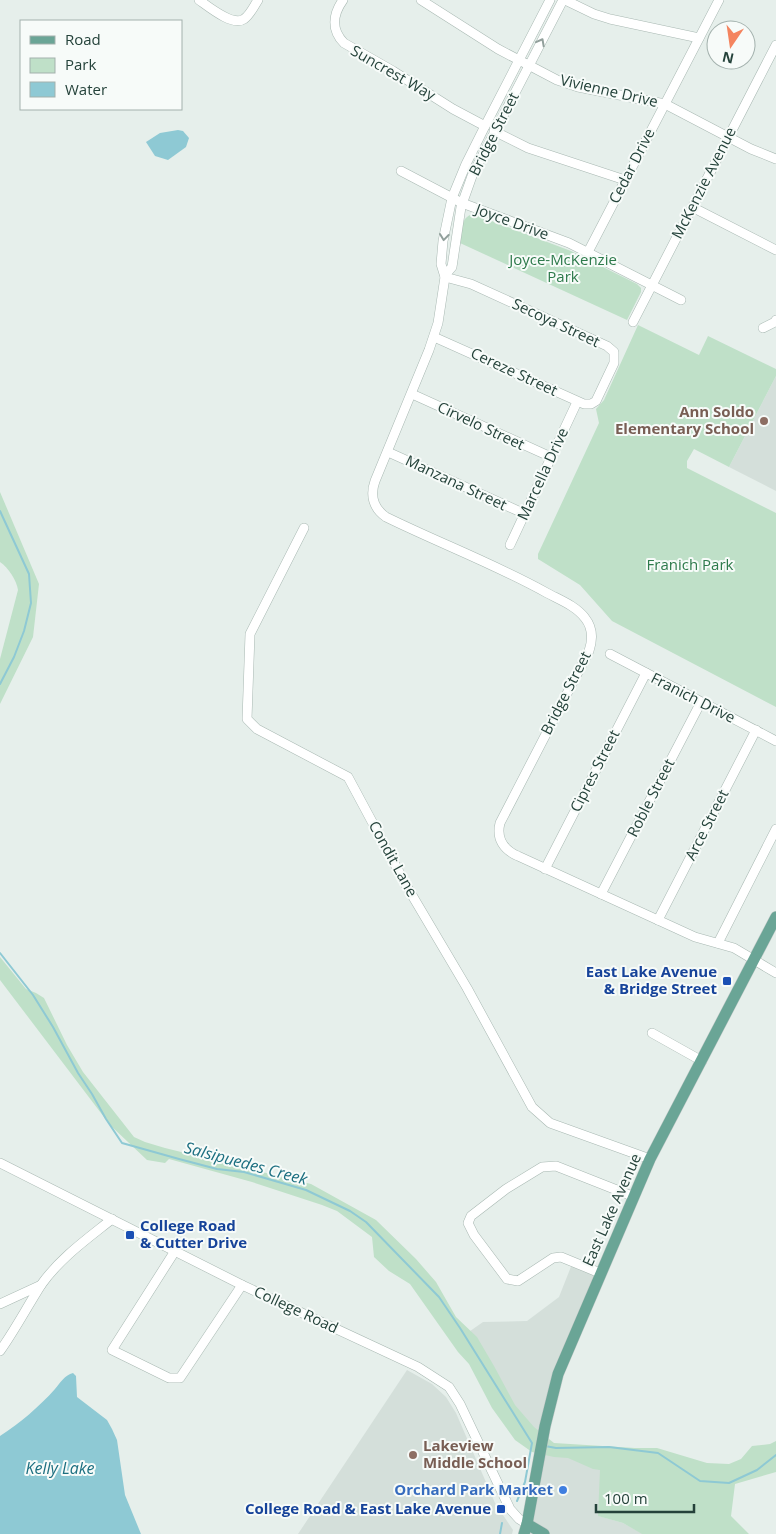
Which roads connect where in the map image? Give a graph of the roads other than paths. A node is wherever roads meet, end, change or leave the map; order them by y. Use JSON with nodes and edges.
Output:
{"nodes":[{"id":1,"x":199,"y":0,"type":"edge"},
{"id":2,"x":258,"y":0,"type":"edge"},
{"id":3,"x":343,"y":0,"type":"edge"},
{"id":4,"x":421,"y":0,"type":"edge"},
{"id":5,"x":550,"y":0,"type":"edge"},
{"id":6,"x":564,"y":0,"type":"edge"},
{"id":7,"x":718,"y":0,"type":"edge"},
{"id":8,"x":699,"y":38,"type":"junction"},
{"id":9,"x":776,"y":45,"type":"edge"},
{"id":10,"x":519,"y":60,"type":"junction"},
{"id":11,"x":767,"y":62,"type":"junction"},
{"id":12,"x":528,"y":65,"type":"junction"},
{"id":13,"x":776,"y":66,"type":"edge"},
{"id":14,"x":665,"y":104,"type":"junction"},
{"id":15,"x":484,"y":126,"type":"junction"},
{"id":16,"x":494,"y":131,"type":"junction"},
{"id":17,"x":728,"y":137,"type":"junction"},
{"id":18,"x":776,"y":159,"type":"edge"},
{"id":19,"x":401,"y":171,"type":"dead end"},
{"id":20,"x":625,"y":180,"type":"junction"},
{"id":21,"x":452,"y":198,"type":"junction"},
{"id":22,"x":462,"y":203,"type":"junction"},
{"id":23,"x":692,"y":207,"type":"junction"},
{"id":24,"x":776,"y":250,"type":"edge"},
{"id":25,"x":588,"y":252,"type":"junction"},
{"id":26,"x":445,"y":276,"type":"junction"},
{"id":27,"x":651,"y":285,"type":"junction"},
{"id":28,"x":681,"y":300,"type":"dead end"},
{"id":29,"x":776,"y":320,"type":"edge"},
{"id":30,"x":633,"y":322,"type":"dead end"},
{"id":31,"x":763,"y":328,"type":"dead end"},
{"id":32,"x":434,"y":337,"type":"junction"},
{"id":33,"x":412,"y":394,"type":"junction"},
{"id":34,"x":577,"y":402,"type":"junction"},
{"id":35,"x":594,"y":403,"type":"joint"},
{"id":36,"x":388,"y":452,"type":"junction"},
{"id":37,"x":551,"y":457,"type":"junction"},
{"id":38,"x":525,"y":514,"type":"junction"},
{"id":39,"x":304,"y":528,"type":"dead end"},
{"id":40,"x":510,"y":545,"type":"dead end"},
{"id":41,"x":610,"y":654,"type":"dead end"},
{"id":42,"x":646,"y":673,"type":"junction"},
{"id":43,"x":701,"y":702,"type":"junction"},
{"id":44,"x":756,"y":730,"type":"junction"},
{"id":45,"x":776,"y":741,"type":"edge"},
{"id":46,"x":776,"y":829,"type":"edge"},
{"id":47,"x":545,"y":869,"type":"junction"},
{"id":48,"x":601,"y":894,"type":"junction"},
{"id":49,"x":776,"y":917,"type":"edge"},
{"id":50,"x":658,"y":920,"type":"junction"},
{"id":51,"x":718,"y":943,"type":"junction"},
{"id":52,"x":754,"y":960,"type":"junction"},
{"id":53,"x":776,"y":972,"type":"edge"},
{"id":54,"x":652,"y":1033,"type":"dead end"},
{"id":55,"x":702,"y":1061,"type":"junction"},
{"id":56,"x":650,"y":1159,"type":"junction"},
{"id":57,"x":0,"y":1163,"type":"edge"},
{"id":58,"x":632,"y":1196,"type":"junction"},
{"id":59,"x":112,"y":1219,"type":"junction"},
{"id":60,"x":175,"y":1251,"type":"junction"},
{"id":61,"x":600,"y":1273,"type":"junction"},
{"id":62,"x":42,"y":1285,"type":"junction"},
{"id":63,"x":242,"y":1285,"type":"junction"},
{"id":64,"x":0,"y":1304,"type":"edge"},
{"id":65,"x":0,"y":1351,"type":"edge"},
{"id":66,"x":525,"y":1529,"type":"edge"},
{"id":67,"x":544,"y":1534,"type":"edge"}],
"edges":[{"from":1,"to":2,"type":"street"},
{"from":3,"to":15,"type":"street","name":"Suncrest Way"},
{"from":4,"to":10,"type":"street","name":"Vivienne Drive"},
{"from":5,"to":10,"type":"street","name":"Bridge Street"},
{"from":6,"to":8,"type":"street"},
{"from":12,"to":6,"type":"street","name":"Bridge Street","one_way":true},
{"from":7,"to":8,"type":"street","name":"Cedar Drive"},
{"from":8,"to":14,"type":"street","name":"Cedar Drive"},
{"from":9,"to":11,"type":"street","name":"McKenzie Avenue"},
{"from":10,"to":12,"type":"street","name":"Vivienne Drive"},
{"from":10,"to":15,"type":"street","name":"Bridge Street"},
{"from":11,"to":13,"type":"street"},
{"from":11,"to":17,"type":"street","name":"McKenzie Avenue"},
{"from":12,"to":14,"type":"street","name":"Vivienne Drive"},
{"from":12,"to":16,"type":"street","name":"Bridge Street"},
{"from":14,"to":17,"type":"street","name":"Vivienne Drive"},
{"from":14,"to":20,"type":"street","name":"Cedar Drive"},
{"from":15,"to":21,"type":"street","name":"Bridge Street"},
{"from":16,"to":20,"type":"street"},
{"from":16,"to":22,"type":"street","name":"Bridge Street"},
{"from":17,"to":18,"type":"street","name":"Vivienne Drive"},
{"from":17,"to":23,"type":"street","name":"McKenzie Avenue"},
{"from":19,"to":21,"type":"street","name":"Joyce Drive"},
{"from":20,"to":25,"type":"street","name":"Cedar Drive"},
{"from":21,"to":22,"type":"street","name":"Joyce Drive"},
{"from":21,"to":26,"type":"street","name":"Bridge Street","one_way":true},
{"from":22,"to":25,"type":"street","name":"Joyce Drive"},
{"from":22,"to":26,"type":"street","name":"Bridge Street"},
{"from":23,"to":24,"type":"street"},
{"from":23,"to":27,"type":"street","name":"McKenzie Avenue"},
{"from":25,"to":27,"type":"street","name":"Joyce Drive"},
{"from":26,"to":32,"type":"street","name":"Bridge Street"},
{"from":26,"to":35,"type":"street","name":"Secoya Street"},
{"from":27,"to":28,"type":"street","name":"Joyce Drive"},
{"from":27,"to":30,"type":"street","name":"McKenzie Avenue"},
{"from":29,"to":31,"type":"street"},
{"from":32,"to":33,"type":"street","name":"Bridge Street"},
{"from":32,"to":34,"type":"street","name":"Cereze Street"},
{"from":33,"to":36,"type":"street","name":"Bridge Street"},
{"from":33,"to":37,"type":"street","name":"Cirvelo Street"},
{"from":34,"to":35,"type":"street","name":"Cereze Street"},
{"from":34,"to":37,"type":"street","name":"Marcella Drive"},
{"from":36,"to":38,"type":"street","name":"Manzana Street"},
{"from":36,"to":47,"type":"street","name":"Bridge Street"},
{"from":37,"to":38,"type":"street","name":"Marcella Drive"},
{"from":38,"to":40,"type":"street","name":"Marcella Drive"},
{"from":39,"to":56,"type":"street","name":"Condit Lane"},
{"from":41,"to":42,"type":"street","name":"Franich Drive"},
{"from":42,"to":43,"type":"street","name":"Franich Drive"},
{"from":42,"to":47,"type":"street","name":"Cipres Street"},
{"from":43,"to":44,"type":"street","name":"Franich Drive"},
{"from":43,"to":48,"type":"street","name":"Roble Street"},
{"from":44,"to":45,"type":"street","name":"Franich Drive"},
{"from":44,"to":50,"type":"street","name":"Arce Street"},
{"from":46,"to":51,"type":"street"},
{"from":47,"to":48,"type":"street","name":"Bridge Street"},
{"from":48,"to":50,"type":"street","name":"Bridge Street"},
{"from":49,"to":52,"type":"main road","name":"East Lake Avenue"},
{"from":50,"to":51,"type":"street","name":"Bridge Street"},
{"from":51,"to":52,"type":"street","name":"Bridge Street"},
{"from":52,"to":53,"type":"street","name":"Bridge Street"},
{"from":52,"to":55,"type":"main road","name":"East Lake Avenue"},
{"from":54,"to":55,"type":"street"},
{"from":55,"to":56,"type":"main road","name":"East Lake Avenue"},
{"from":56,"to":58,"type":"main road","name":"East Lake Avenue"},
{"from":57,"to":59,"type":"street","name":"College Road"},
{"from":58,"to":61,"type":"main road","name":"East Lake Avenue"},
{"from":58,"to":61,"type":"street"},
{"from":59,"to":60,"type":"street","name":"College Road"},
{"from":59,"to":62,"type":"street"},
{"from":60,"to":63,"type":"street","name":"College Road"},
{"from":60,"to":63,"type":"street"},
{"from":61,"to":66,"type":"main road","name":"East Lake Avenue"},
{"from":62,"to":64,"type":"street"},
{"from":62,"to":65,"type":"street"},
{"from":63,"to":66,"type":"street","name":"College Road"},
{"from":66,"to":67,"type":"main road"}]}
